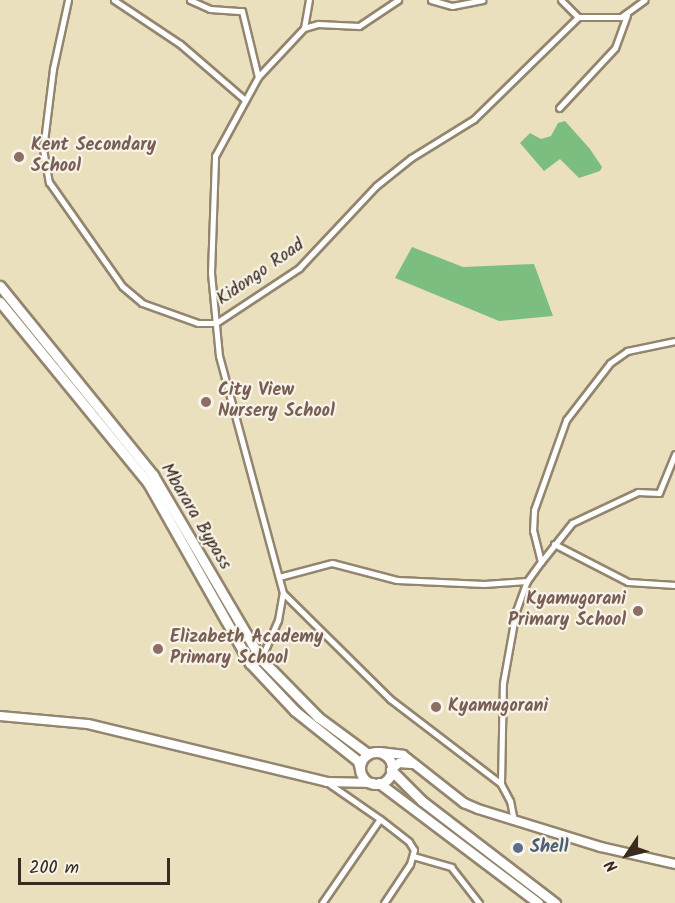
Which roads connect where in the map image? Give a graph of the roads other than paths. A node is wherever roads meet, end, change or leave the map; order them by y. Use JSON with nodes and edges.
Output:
{"nodes":[{"id":1,"x":68,"y":0,"type":"edge"},
{"id":2,"x":114,"y":0,"type":"edge"},
{"id":3,"x":190,"y":0,"type":"edge"},
{"id":4,"x":309,"y":0,"type":"edge"},
{"id":5,"x":398,"y":0,"type":"edge"},
{"id":6,"x":431,"y":0,"type":"edge"},
{"id":7,"x":482,"y":0,"type":"edge"},
{"id":8,"x":561,"y":0,"type":"edge"},
{"id":9,"x":644,"y":0,"type":"edge"},
{"id":10,"x":627,"y":15,"type":"junction"},
{"id":11,"x":578,"y":17,"type":"junction"},
{"id":12,"x":304,"y":28,"type":"junction"},
{"id":13,"x":258,"y":77,"type":"junction"},
{"id":14,"x":245,"y":100,"type":"junction"},
{"id":15,"x":559,"y":108,"type":"dead end"},
{"id":16,"x":0,"y":286,"type":"edge"},
{"id":17,"x":0,"y":302,"type":"edge"},
{"id":18,"x":216,"y":323,"type":"junction"},
{"id":19,"x":675,"y":341,"type":"edge"},
{"id":20,"x":675,"y":454,"type":"edge"},
{"id":21,"x":554,"y":544,"type":"junction"},
{"id":22,"x":541,"y":562,"type":"junction"},
{"id":23,"x":279,"y":577,"type":"junction"},
{"id":24,"x":527,"y":581,"type":"junction"},
{"id":25,"x":675,"y":585,"type":"edge"},
{"id":26,"x":283,"y":593,"type":"junction"},
{"id":27,"x":261,"y":659,"type":"junction"},
{"id":28,"x":0,"y":716,"type":"edge"},
{"id":29,"x":380,"y":752,"type":"junction"},
{"id":30,"x":368,"y":754,"type":"junction"},
{"id":31,"x":421,"y":767,"type":"junction"},
{"id":32,"x":360,"y":769,"type":"junction"},
{"id":33,"x":392,"y":770,"type":"junction"},
{"id":34,"x":327,"y":782,"type":"junction"},
{"id":35,"x":338,"y":782,"type":"junction"},
{"id":36,"x":376,"y":783,"type":"junction"},
{"id":37,"x":501,"y":784,"type":"junction"},
{"id":38,"x":380,"y":819,"type":"junction"},
{"id":39,"x":514,"y":821,"type":"junction"},
{"id":40,"x":413,"y":856,"type":"junction"},
{"id":41,"x":675,"y":864,"type":"edge"},
{"id":42,"x":322,"y":903,"type":"edge"},
{"id":43,"x":384,"y":903,"type":"edge"},
{"id":44,"x":479,"y":903,"type":"edge"},
{"id":45,"x":538,"y":903,"type":"edge"},
{"id":46,"x":555,"y":903,"type":"edge"}],
"edges":[{"from":1,"to":18,"type":"street","name":"Kidongo Road"},
{"from":2,"to":14,"type":"street"},
{"from":3,"to":13,"type":"street"},
{"from":4,"to":12,"type":"street"},
{"from":5,"to":12,"type":"street"},
{"from":6,"to":7,"type":"street"},
{"from":8,"to":11,"type":"street"},
{"from":9,"to":10,"type":"street"},
{"from":10,"to":11,"type":"street"},
{"from":10,"to":15,"type":"street"},
{"from":11,"to":18,"type":"street","name":"Kidongo Road"},
{"from":12,"to":13,"type":"street"},
{"from":13,"to":14,"type":"street"},
{"from":14,"to":18,"type":"street"},
{"from":16,"to":27,"type":"highway","name":"Mbarara Bypass"},
{"from":17,"to":32,"type":"highway","name":"Mbarara Bypass"},
{"from":18,"to":23,"type":"street"},
{"from":19,"to":22,"type":"street"},
{"from":20,"to":21,"type":"street"},
{"from":21,"to":22,"type":"street"},
{"from":21,"to":25,"type":"street"},
{"from":22,"to":24,"type":"street"},
{"from":23,"to":24,"type":"street"},
{"from":23,"to":26,"type":"street"},
{"from":24,"to":37,"type":"street"},
{"from":26,"to":27,"type":"street"},
{"from":26,"to":37,"type":"street"},
{"from":27,"to":30,"type":"highway","name":"Mbarara Bypass"},
{"from":28,"to":34,"type":"main road"},
{"from":29,"to":30,"type":"highway"},
{"from":29,"to":31,"type":"main road"},
{"from":29,"to":33,"type":"highway"},
{"from":30,"to":32,"type":"highway"},
{"from":31,"to":33,"type":"main road"},
{"from":31,"to":39,"type":"main road"},
{"from":32,"to":35,"type":"main road"},
{"from":32,"to":36,"type":"highway"},
{"from":33,"to":36,"type":"highway"},
{"from":33,"to":46,"type":"highway"},
{"from":34,"to":35,"type":"main road"},
{"from":34,"to":38,"type":"street"},
{"from":35,"to":36,"type":"main road"},
{"from":36,"to":45,"type":"highway"},
{"from":37,"to":39,"type":"street"},
{"from":38,"to":40,"type":"street"},
{"from":38,"to":42,"type":"street"},
{"from":39,"to":41,"type":"main road"},
{"from":40,"to":43,"type":"street"},
{"from":40,"to":44,"type":"street"}]}
